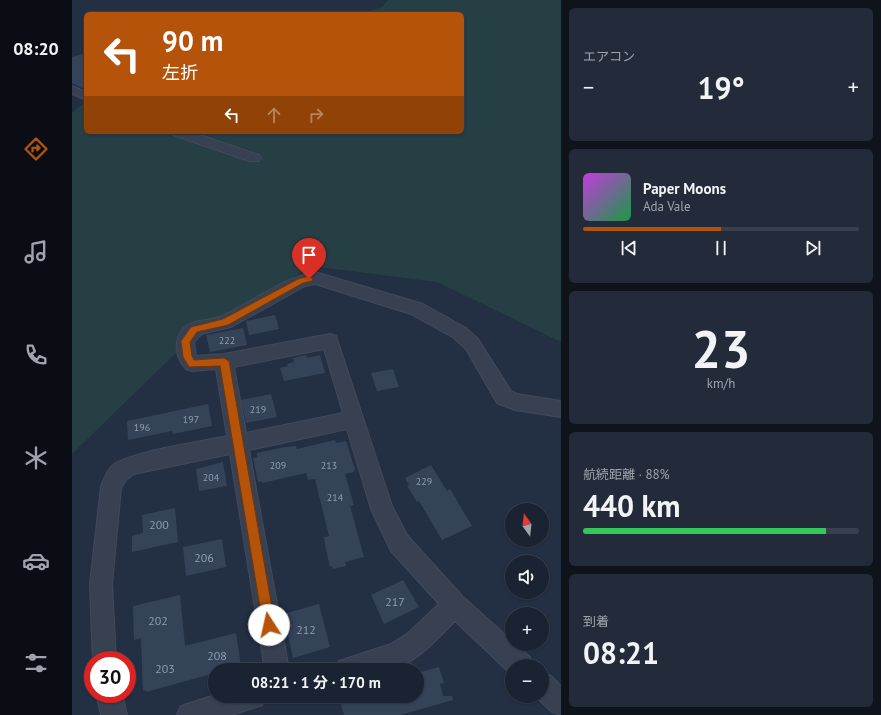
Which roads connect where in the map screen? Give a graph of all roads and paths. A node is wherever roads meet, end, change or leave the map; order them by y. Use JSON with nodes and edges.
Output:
{"nodes":[{"id":1,"x":72,"y":90,"type":"edge"},
{"id":2,"x":84,"y":95,"type":"edge"},
{"id":3,"x":184,"y":134,"type":"edge"},
{"id":4,"x":254,"y":158,"type":"dead end"},
{"id":5,"x":224,"y":361,"type":"junction"},
{"id":6,"x":561,"y":409,"type":"edge"},
{"id":7,"x":354,"y":419,"type":"junction"},
{"id":8,"x":237,"y":444,"type":"junction"},
{"id":9,"x":455,"y":606,"type":"junction"},
{"id":10,"x":104,"y":651,"type":"edge"},
{"id":11,"x":513,"y":659,"type":"edge"},
{"id":12,"x":276,"y":663,"type":"edge"},
{"id":13,"x":370,"y":663,"type":"edge"},
{"id":14,"x":549,"y":692,"type":"edge"},
{"id":15,"x":111,"y":703,"type":"edge"},
{"id":16,"x":230,"y":703,"type":"edge"},
{"id":17,"x":561,"y":703,"type":"edge"},
{"id":18,"x":114,"y":715,"type":"edge"},
{"id":19,"x":190,"y":715,"type":"edge"}],
"edges":[{"from":1,"to":2,"type":"street"},
{"from":3,"to":4,"type":"street"},
{"from":5,"to":6,"type":"street"},
{"from":5,"to":7,"type":"street"},
{"from":5,"to":8,"type":"street"},
{"from":7,"to":8,"type":"street"},
{"from":7,"to":9,"type":"street"},
{"from":8,"to":10,"type":"street"},
{"from":8,"to":12,"type":"street"},
{"from":9,"to":11,"type":"street"},
{"from":9,"to":13,"type":"street"},
{"from":14,"to":17,"type":"street"},
{"from":15,"to":18,"type":"street"},
{"from":16,"to":19,"type":"street"}]}
